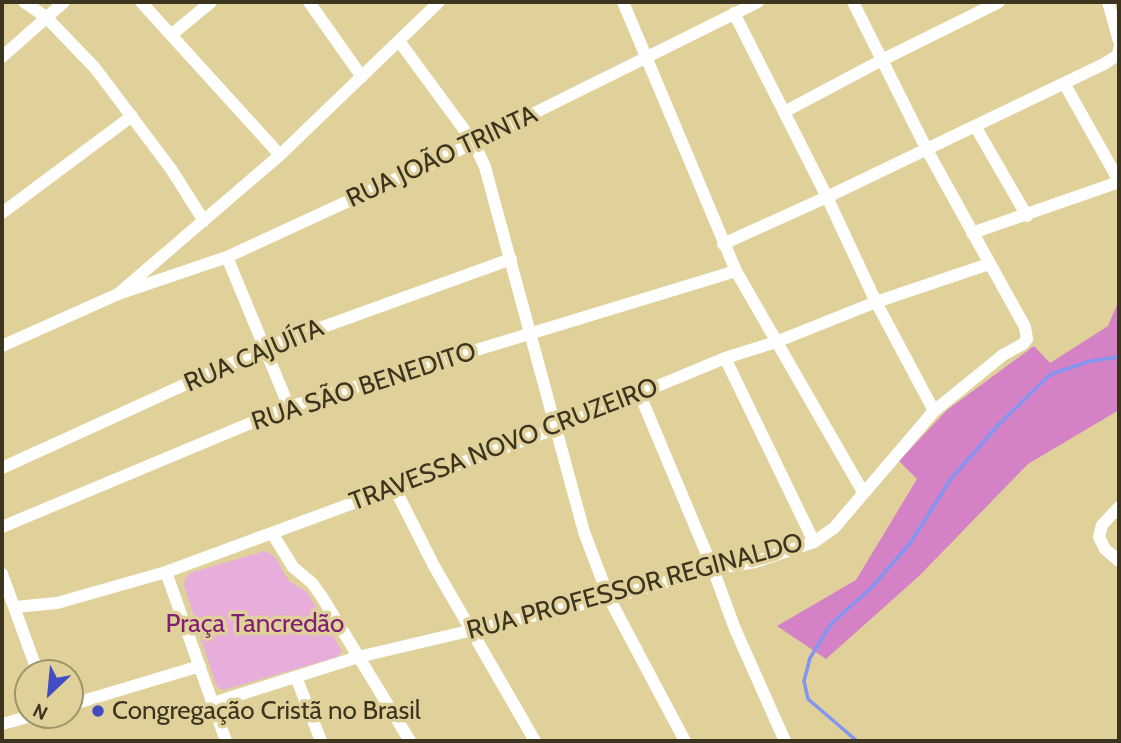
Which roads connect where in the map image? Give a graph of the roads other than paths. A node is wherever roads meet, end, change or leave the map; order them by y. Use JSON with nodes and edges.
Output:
{"nodes":[{"id":1,"x":24,"y":2,"type":"edge"},
{"id":2,"x":64,"y":2,"type":"edge"},
{"id":3,"x":141,"y":2,"type":"edge"},
{"id":4,"x":211,"y":2,"type":"edge"},
{"id":5,"x":309,"y":2,"type":"edge"},
{"id":6,"x":439,"y":2,"type":"edge"},
{"id":7,"x":623,"y":2,"type":"edge"},
{"id":8,"x":758,"y":2,"type":"edge"},
{"id":9,"x":853,"y":2,"type":"edge"},
{"id":10,"x":999,"y":2,"type":"edge"},
{"id":11,"x":1108,"y":2,"type":"edge"},
{"id":12,"x":734,"y":13,"type":"junction"},
{"id":13,"x":46,"y":17,"type":"junction"},
{"id":14,"x":171,"y":35,"type":"junction"},
{"id":15,"x":399,"y":41,"type":"junction"},
{"id":16,"x":1119,"y":41,"type":"edge"},
{"id":17,"x":1119,"y":49,"type":"edge"},
{"id":18,"x":2,"y":57,"type":"edge"},
{"id":19,"x":647,"y":57,"type":"junction"},
{"id":20,"x":882,"y":60,"type":"junction"},
{"id":21,"x":362,"y":77,"type":"junction"},
{"id":22,"x":1064,"y":83,"type":"junction"},
{"id":23,"x":784,"y":112,"type":"junction"},
{"id":24,"x":132,"y":116,"type":"junction"},
{"id":25,"x":975,"y":126,"type":"junction"},
{"id":26,"x":474,"y":143,"type":"junction"},
{"id":27,"x":927,"y":150,"type":"junction"},
{"id":28,"x":280,"y":155,"type":"junction"},
{"id":29,"x":1119,"y":182,"type":"edge"},
{"id":30,"x":827,"y":197,"type":"junction"},
{"id":31,"x":2,"y":213,"type":"edge"},
{"id":32,"x":1027,"y":216,"type":"junction"},
{"id":33,"x":204,"y":220,"type":"junction"},
{"id":34,"x":972,"y":233,"type":"junction"},
{"id":35,"x":723,"y":244,"type":"junction"},
{"id":36,"x":227,"y":257,"type":"junction"},
{"id":37,"x":511,"y":259,"type":"junction"},
{"id":38,"x":989,"y":264,"type":"junction"},
{"id":39,"x":736,"y":271,"type":"junction"},
{"id":40,"x":118,"y":294,"type":"junction"},
{"id":41,"x":876,"y":302,"type":"junction"},
{"id":42,"x":529,"y":335,"type":"junction"},
{"id":43,"x":776,"y":342,"type":"junction"},
{"id":44,"x":2,"y":346,"type":"edge"},
{"id":45,"x":265,"y":348,"type":"junction"},
{"id":46,"x":725,"y":358,"type":"junction"},
{"id":47,"x":640,"y":396,"type":"junction"},
{"id":48,"x":289,"y":407,"type":"junction"},
{"id":49,"x":934,"y":411,"type":"junction"},
{"id":50,"x":554,"y":429,"type":"junction"},
{"id":51,"x":2,"y":468,"type":"edge"},
{"id":52,"x":394,"y":489,"type":"junction"},
{"id":53,"x":863,"y":492,"type":"junction"},
{"id":54,"x":1119,"y":507,"type":"edge"},
{"id":55,"x":2,"y":527,"type":"edge"},
{"id":56,"x":272,"y":533,"type":"junction"},
{"id":57,"x":814,"y":542,"type":"junction"},
{"id":58,"x":1119,"y":561,"type":"edge"},
{"id":59,"x":713,"y":569,"type":"junction"},
{"id":60,"x":166,"y":572,"type":"junction"},
{"id":61,"x":2,"y":574,"type":"edge"},
{"id":62,"x":609,"y":598,"type":"junction"},
{"id":63,"x":15,"y":607,"type":"junction"},
{"id":64,"x":473,"y":630,"type":"junction"},
{"id":65,"x":358,"y":657,"type":"junction"},
{"id":66,"x":33,"y":659,"type":"edge"},
{"id":67,"x":200,"y":666,"type":"junction"},
{"id":68,"x":296,"y":677,"type":"junction"},
{"id":69,"x":84,"y":701,"type":"edge"},
{"id":70,"x":213,"y":703,"type":"junction"},
{"id":71,"x":226,"y":741,"type":"edge"},
{"id":72,"x":321,"y":741,"type":"edge"},
{"id":73,"x":410,"y":741,"type":"edge"},
{"id":74,"x":535,"y":741,"type":"edge"},
{"id":75,"x":685,"y":741,"type":"edge"},
{"id":76,"x":785,"y":741,"type":"edge"}],
"edges":[{"from":1,"to":13,"type":"street"},
{"from":2,"to":13,"type":"street"},
{"from":3,"to":14,"type":"street"},
{"from":4,"to":14,"type":"street"},
{"from":5,"to":21,"type":"street"},
{"from":6,"to":15,"type":"street"},
{"from":7,"to":19,"type":"street"},
{"from":8,"to":12,"type":"street","name":"RUA JOÃO TRINTA"},
{"from":9,"to":20,"type":"street"},
{"from":10,"to":20,"type":"street"},
{"from":11,"to":16,"type":"street"},
{"from":12,"to":19,"type":"street","name":"RUA JOÃO TRINTA"},
{"from":12,"to":23,"type":"street"},
{"from":13,"to":18,"type":"street"},
{"from":13,"to":24,"type":"street"},
{"from":14,"to":28,"type":"street"},
{"from":15,"to":21,"type":"street"},
{"from":15,"to":26,"type":"street"},
{"from":17,"to":22,"type":"street"},
{"from":19,"to":26,"type":"street","name":"RUA JOÃO TRINTA"},
{"from":19,"to":35,"type":"street"},
{"from":20,"to":23,"type":"street"},
{"from":20,"to":27,"type":"street"},
{"from":21,"to":28,"type":"street"},
{"from":22,"to":25,"type":"street"},
{"from":22,"to":29,"type":"street"},
{"from":23,"to":30,"type":"street"},
{"from":24,"to":31,"type":"street"},
{"from":24,"to":33,"type":"street"},
{"from":25,"to":27,"type":"street"},
{"from":25,"to":32,"type":"street"},
{"from":26,"to":36,"type":"street","name":"RUA JOÃO TRINTA"},
{"from":26,"to":37,"type":"street"},
{"from":27,"to":30,"type":"street"},
{"from":27,"to":34,"type":"street"},
{"from":28,"to":33,"type":"street"},
{"from":29,"to":32,"type":"street"},
{"from":30,"to":35,"type":"street"},
{"from":30,"to":41,"type":"street"},
{"from":32,"to":34,"type":"street"},
{"from":33,"to":40,"type":"street"},
{"from":34,"to":38,"type":"street"},
{"from":35,"to":39,"type":"street"},
{"from":36,"to":40,"type":"street","name":"RUA JOÃO TRINTA"},
{"from":36,"to":45,"type":"street"},
{"from":37,"to":42,"type":"street"},
{"from":37,"to":45,"type":"street","name":"RUA CAJUÍTA"},
{"from":38,"to":41,"type":"street","name":"TRAVESSA NOVO CRUZEIRO"},
{"from":38,"to":49,"type":"street","name":"RUA PROFESSOR REGINALDO"},
{"from":39,"to":42,"type":"street","name":"RUA SÃO BENEDITO"},
{"from":39,"to":43,"type":"street"},
{"from":40,"to":44,"type":"street"},
{"from":41,"to":43,"type":"street","name":"TRAVESSA NOVO CRUZEIRO"},
{"from":41,"to":49,"type":"street"},
{"from":42,"to":48,"type":"street","name":"RUA SÃO BENEDITO"},
{"from":42,"to":50,"type":"street"},
{"from":43,"to":46,"type":"street","name":"TRAVESSA NOVO CRUZEIRO"},
{"from":43,"to":53,"type":"street"},
{"from":45,"to":48,"type":"street"},
{"from":45,"to":51,"type":"street","name":"RUA CAJUÍTA"},
{"from":46,"to":47,"type":"street","name":"TRAVESSA NOVO CRUZEIRO"},
{"from":46,"to":57,"type":"street"},
{"from":47,"to":50,"type":"street","name":"TRAVESSA NOVO CRUZEIRO"},
{"from":47,"to":59,"type":"street"},
{"from":48,"to":55,"type":"street","name":"RUA SÃO BENEDITO"},
{"from":49,"to":53,"type":"street","name":"RUA PROFESSOR REGINALDO"},
{"from":50,"to":52,"type":"street","name":"TRAVESSA NOVO CRUZEIRO"},
{"from":50,"to":62,"type":"street"},
{"from":52,"to":56,"type":"street","name":"TRAVESSA NOVO CRUZEIRO"},
{"from":52,"to":64,"type":"street"},
{"from":53,"to":57,"type":"street","name":"RUA PROFESSOR REGINALDO"},
{"from":54,"to":58,"type":"street"},
{"from":56,"to":60,"type":"street","name":"TRAVESSA NOVO CRUZEIRO"},
{"from":56,"to":65,"type":"street"},
{"from":57,"to":59,"type":"street","name":"RUA PROFESSOR REGINALDO"},
{"from":59,"to":62,"type":"street","name":"RUA PROFESSOR REGINALDO"},
{"from":59,"to":76,"type":"street"},
{"from":60,"to":63,"type":"street","name":"TRAVESSA NOVO CRUZEIRO"},
{"from":60,"to":67,"type":"street"},
{"from":61,"to":63,"type":"street"},
{"from":62,"to":64,"type":"street","name":"RUA PROFESSOR REGINALDO"},
{"from":62,"to":75,"type":"street"},
{"from":63,"to":66,"type":"street"},
{"from":64,"to":65,"type":"street","name":"RUA PROFESSOR REGINALDO"},
{"from":64,"to":74,"type":"street"},
{"from":65,"to":68,"type":"street","name":"RUA PROFESSOR REGINALDO"},
{"from":65,"to":73,"type":"street"},
{"from":67,"to":69,"type":"street"},
{"from":67,"to":70,"type":"street"},
{"from":68,"to":70,"type":"street","name":"RUA PROFESSOR REGINALDO"},
{"from":68,"to":72,"type":"street"},
{"from":70,"to":71,"type":"street"}]}
